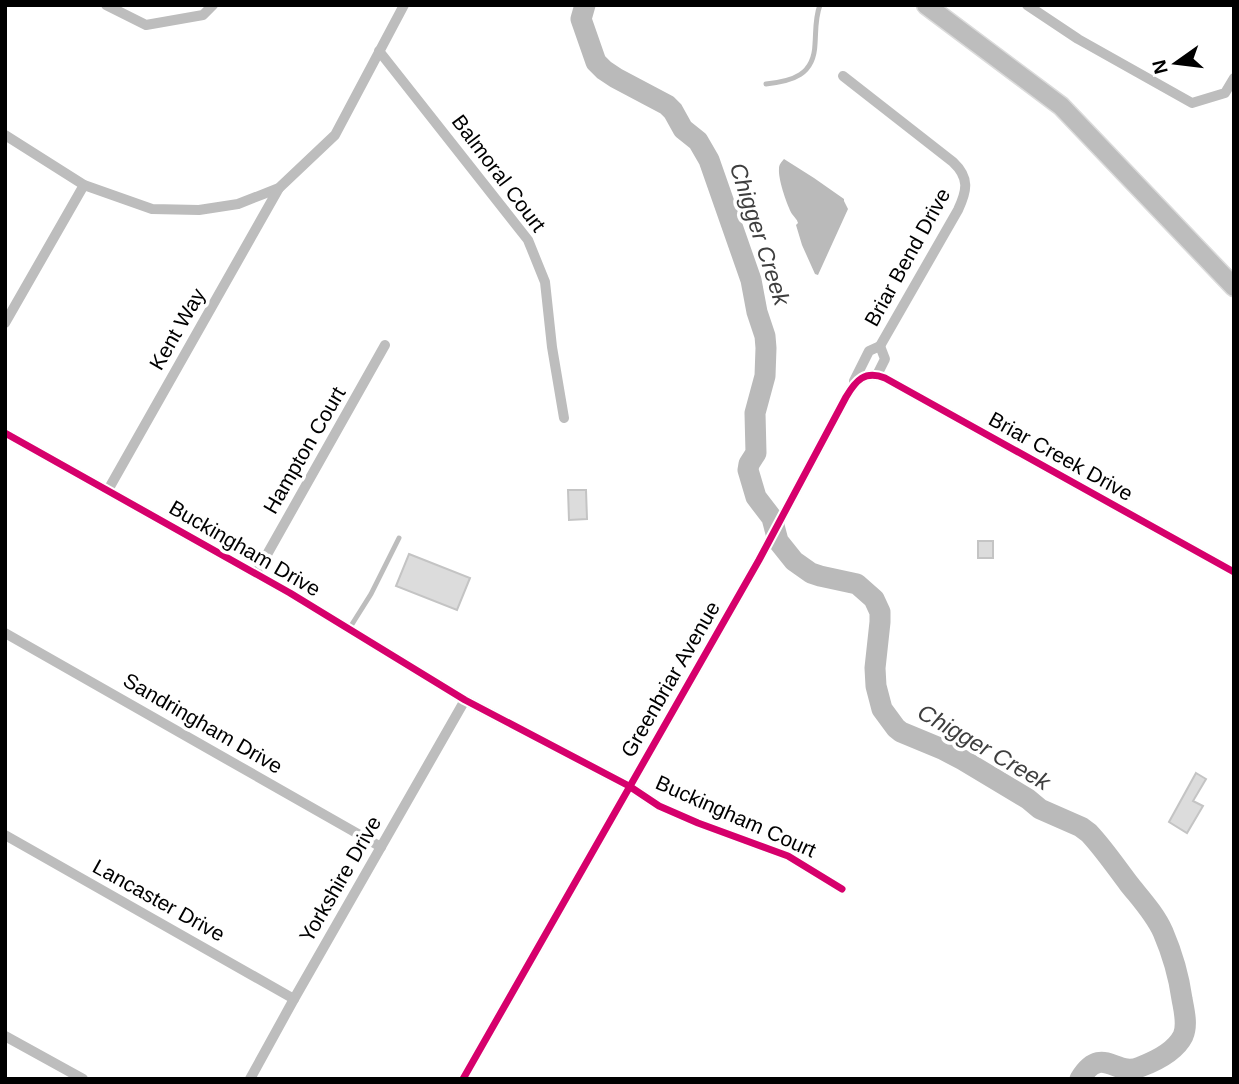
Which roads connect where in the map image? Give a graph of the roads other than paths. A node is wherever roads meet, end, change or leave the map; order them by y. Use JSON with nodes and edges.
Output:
{"nodes":[{"id":1,"x":106,"y":5,"type":"edge"},
{"id":2,"x":213,"y":5,"type":"edge"},
{"id":3,"x":404,"y":5,"type":"edge"},
{"id":4,"x":820,"y":5,"type":"edge"},
{"id":5,"x":926,"y":5,"type":"edge"},
{"id":6,"x":1027,"y":5,"type":"edge"},
{"id":7,"x":379,"y":51,"type":"junction"},
{"id":8,"x":843,"y":76,"type":"dead end"},
{"id":9,"x":1234,"y":78,"type":"edge"},
{"id":10,"x":766,"y":84,"type":"dead end"},
{"id":11,"x":5,"y":135,"type":"edge"},
{"id":12,"x":84,"y":185,"type":"junction"},
{"id":13,"x":279,"y":188,"type":"junction"},
{"id":14,"x":1234,"y":287,"type":"edge"},
{"id":15,"x":5,"y":323,"type":"edge"},
{"id":16,"x":385,"y":345,"type":"dead end"},
{"id":17,"x":880,"y":346,"type":"junction"},
{"id":18,"x":874,"y":375,"type":"junction"},
{"id":19,"x":850,"y":389,"type":"junction"},
{"id":20,"x":564,"y":418,"type":"dead end"},
{"id":21,"x":5,"y":432,"type":"edge"},
{"id":22,"x":107,"y":490,"type":"junction"},
{"id":23,"x":399,"y":538,"type":"dead end"},
{"id":24,"x":1234,"y":572,"type":"edge"},
{"id":25,"x":256,"y":573,"type":"junction"},
{"id":26,"x":349,"y":629,"type":"junction"},
{"id":27,"x":5,"y":633,"type":"edge"},
{"id":28,"x":465,"y":700,"type":"junction"},
{"id":29,"x":629,"y":786,"type":"junction"},
{"id":30,"x":5,"y":835,"type":"edge"},
{"id":31,"x":381,"y":847,"type":"junction"},
{"id":32,"x":842,"y":889,"type":"dead end"},
{"id":33,"x":294,"y":999,"type":"junction"},
{"id":34,"x":5,"y":1036,"type":"edge"},
{"id":35,"x":83,"y":1079,"type":"edge"},
{"id":36,"x":250,"y":1079,"type":"edge"},
{"id":37,"x":463,"y":1079,"type":"edge"}],
"edges":[{"from":1,"to":2,"type":"street"},
{"from":3,"to":7,"type":"street"},
{"from":4,"to":10,"type":"lane"},
{"from":5,"to":14,"type":"main road"},
{"from":6,"to":9,"type":"street"},
{"from":7,"to":13,"type":"street"},
{"from":7,"to":20,"type":"street","name":"Balmoral Court"},
{"from":8,"to":17,"type":"street","name":"Briar Bend Drive"},
{"from":11,"to":12,"type":"street"},
{"from":12,"to":13,"type":"street"},
{"from":12,"to":15,"type":"street"},
{"from":13,"to":22,"type":"street","name":"Kent Way"},
{"from":16,"to":25,"type":"street","name":"Hampton Court"},
{"from":17,"to":18,"type":"street","name":"Briar Bend Drive"},
{"from":17,"to":19,"type":"street","name":"Briar Bend Drive"},
{"from":18,"to":19,"type":"street","name":"Greenbriar Avenue"},
{"from":18,"to":24,"type":"street","name":"Briar Creek Drive"},
{"from":19,"to":29,"type":"street","name":"Greenbriar Avenue"},
{"from":21,"to":22,"type":"street","name":"Buckingham Drive"},
{"from":22,"to":25,"type":"street","name":"Buckingham Drive"},
{"from":23,"to":26,"type":"lane"},
{"from":25,"to":26,"type":"street","name":"Buckingham Drive"},
{"from":26,"to":28,"type":"street","name":"Buckingham Drive"},
{"from":27,"to":31,"type":"street","name":"Sandringham Drive"},
{"from":28,"to":29,"type":"street","name":"Buckingham Court"},
{"from":28,"to":31,"type":"street","name":"Yorkshire Drive"},
{"from":29,"to":32,"type":"street","name":"Buckingham Court"},
{"from":29,"to":37,"type":"street","name":"Greenbriar Avenue"},
{"from":30,"to":33,"type":"street","name":"Lancaster Drive"},
{"from":31,"to":33,"type":"street","name":"Yorkshire Drive"},
{"from":33,"to":36,"type":"street","name":"Yorkshire Drive"},
{"from":34,"to":35,"type":"street"}]}
